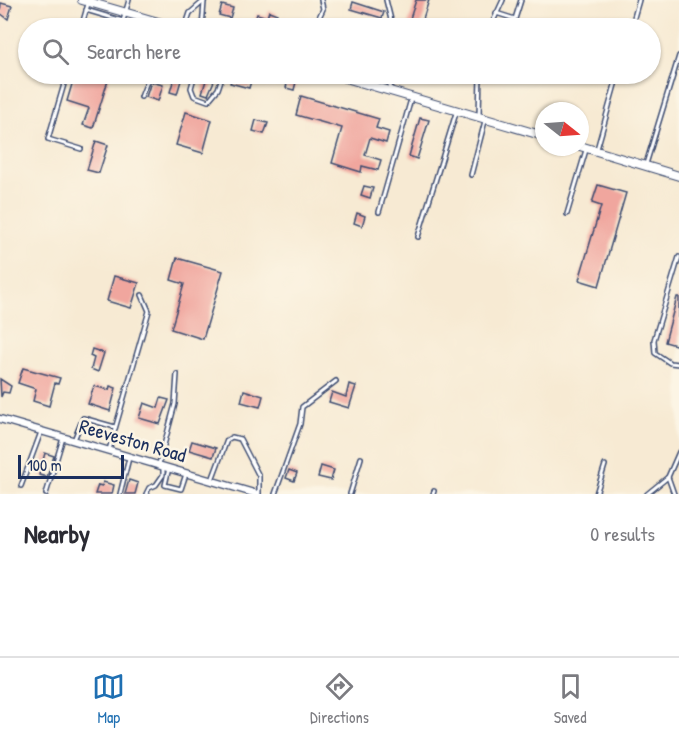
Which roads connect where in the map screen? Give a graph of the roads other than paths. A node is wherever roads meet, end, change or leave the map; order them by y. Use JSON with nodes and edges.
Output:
{"nodes":[{"id":1,"x":129,"y":0,"type":"edge"},
{"id":2,"x":321,"y":0,"type":"edge"},
{"id":3,"x":386,"y":0,"type":"edge"},
{"id":4,"x":503,"y":0,"type":"edge"},
{"id":5,"x":521,"y":0,"type":"edge"},
{"id":6,"x":639,"y":0,"type":"edge"},
{"id":7,"x":204,"y":1,"type":"edge"},
{"id":8,"x":84,"y":2,"type":"edge"},
{"id":9,"x":125,"y":13,"type":"junction"},
{"id":10,"x":496,"y":13,"type":"junction"},
{"id":11,"x":82,"y":18,"type":"edge"},
{"id":12,"x":138,"y":18,"type":"edge"},
{"id":13,"x":188,"y":18,"type":"edge"},
{"id":14,"x":203,"y":18,"type":"edge"},
{"id":15,"x":319,"y":18,"type":"edge"},
{"id":16,"x":390,"y":18,"type":"edge"},
{"id":17,"x":494,"y":18,"type":"edge"},
{"id":18,"x":511,"y":18,"type":"edge"},
{"id":19,"x":514,"y":18,"type":"edge"},
{"id":20,"x":634,"y":18,"type":"edge"},
{"id":21,"x":679,"y":56,"type":"edge"},
{"id":22,"x":64,"y":84,"type":"edge"},
{"id":23,"x":146,"y":84,"type":"edge"},
{"id":24,"x":191,"y":84,"type":"edge"},
{"id":25,"x":220,"y":84,"type":"edge"},
{"id":26,"x":366,"y":84,"type":"edge"},
{"id":27,"x":390,"y":84,"type":"edge"},
{"id":28,"x":480,"y":84,"type":"edge"},
{"id":29,"x":615,"y":84,"type":"edge"},
{"id":30,"x":389,"y":91,"type":"junction"},
{"id":31,"x":141,"y":97,"type":"dead end"},
{"id":32,"x":411,"y":97,"type":"junction"},
{"id":33,"x":457,"y":111,"type":"junction"},
{"id":34,"x":482,"y":119,"type":"junction"},
{"id":35,"x":535,"y":134,"type":"edge"},
{"id":36,"x":81,"y":149,"type":"dead end"},
{"id":37,"x":589,"y":149,"type":"edge"},
{"id":38,"x":597,"y":151,"type":"junction"},
{"id":39,"x":581,"y":156,"type":"edge"},
{"id":40,"x":645,"y":166,"type":"junction"},
{"id":41,"x":471,"y":175,"type":"dead end"},
{"id":42,"x":679,"y":176,"type":"edge"},
{"id":43,"x":379,"y":212,"type":"dead end"},
{"id":44,"x":567,"y":214,"type":"dead end"},
{"id":45,"x":418,"y":237,"type":"dead end"},
{"id":46,"x":679,"y":257,"type":"edge"},
{"id":47,"x":142,"y":295,"type":"dead end"},
{"id":48,"x":679,"y":364,"type":"edge"},
{"id":49,"x":177,"y":374,"type":"dead end"},
{"id":50,"x":336,"y":381,"type":"dead end"},
{"id":51,"x":0,"y":419,"type":"edge"},
{"id":52,"x":115,"y":427,"type":"junction"},
{"id":53,"x":41,"y":430,"type":"junction"},
{"id":54,"x":63,"y":437,"type":"junction"},
{"id":55,"x":74,"y":440,"type":"junction"},
{"id":56,"x":109,"y":450,"type":"junction"},
{"id":57,"x":679,"y":452,"type":"edge"},
{"id":58,"x":130,"y":456,"type":"junction"},
{"id":59,"x":361,"y":458,"type":"dead end"},
{"id":60,"x":605,"y":465,"type":"dead end"},
{"id":61,"x":164,"y":466,"type":"junction"},
{"id":62,"x":187,"y":472,"type":"junction"},
{"id":63,"x":668,"y":477,"type":"junction"},
{"id":64,"x":212,"y":480,"type":"junction"},
{"id":65,"x":21,"y":486,"type":"dead end"},
{"id":66,"x":46,"y":494,"type":"edge"},
{"id":67,"x":120,"y":494,"type":"edge"},
{"id":68,"x":146,"y":494,"type":"edge"},
{"id":69,"x":258,"y":494,"type":"edge"},
{"id":70,"x":275,"y":494,"type":"edge"},
{"id":71,"x":350,"y":494,"type":"edge"},
{"id":72,"x":596,"y":494,"type":"edge"},
{"id":73,"x":647,"y":494,"type":"edge"},
{"id":74,"x":674,"y":494,"type":"edge"}],
"edges":[{"from":1,"to":9,"type":"lane"},
{"from":2,"to":15,"type":"lane"},
{"from":3,"to":16,"type":"lane"},
{"from":4,"to":10,"type":"lane"},
{"from":5,"to":19,"type":"lane"},
{"from":6,"to":20,"type":"lane"},
{"from":7,"to":13,"type":"lane"},
{"from":7,"to":14,"type":"lane"},
{"from":8,"to":9,"type":"street"},
{"from":8,"to":11,"type":"lane"},
{"from":9,"to":12,"type":"street"},
{"from":10,"to":17,"type":"lane"},
{"from":10,"to":18,"type":"lane"},
{"from":21,"to":40,"type":"lane"},
{"from":22,"to":36,"type":"lane"},
{"from":23,"to":31,"type":"lane"},
{"from":24,"to":25,"type":"lane"},
{"from":26,"to":30,"type":"street"},
{"from":27,"to":30,"type":"lane"},
{"from":28,"to":34,"type":"lane"},
{"from":29,"to":38,"type":"lane"},
{"from":30,"to":32,"type":"street"},
{"from":32,"to":33,"type":"street"},
{"from":32,"to":43,"type":"lane"},
{"from":33,"to":34,"type":"street"},
{"from":33,"to":45,"type":"lane"},
{"from":34,"to":35,"type":"street"},
{"from":34,"to":41,"type":"lane"},
{"from":37,"to":38,"type":"street"},
{"from":38,"to":40,"type":"street"},
{"from":39,"to":44,"type":"lane"},
{"from":40,"to":42,"type":"street"},
{"from":46,"to":48,"type":"lane"},
{"from":47,"to":52,"type":"lane"},
{"from":49,"to":61,"type":"lane"},
{"from":50,"to":70,"type":"lane"},
{"from":51,"to":53,"type":"street","name":"Reeveston Road"},
{"from":52,"to":55,"type":"lane"},
{"from":52,"to":56,"type":"lane"},
{"from":53,"to":54,"type":"street","name":"Reeveston Road"},
{"from":53,"to":65,"type":"lane"},
{"from":54,"to":55,"type":"street","name":"Reeveston Road"},
{"from":54,"to":66,"type":"lane"},
{"from":55,"to":56,"type":"street","name":"Reeveston Road"},
{"from":56,"to":58,"type":"street","name":"Reeveston Road"},
{"from":57,"to":63,"type":"lane"},
{"from":58,"to":61,"type":"street","name":"Reeveston Road"},
{"from":58,"to":67,"type":"lane"},
{"from":59,"to":71,"type":"lane"},
{"from":60,"to":72,"type":"lane"},
{"from":61,"to":62,"type":"street","name":"Reeveston Road"},
{"from":61,"to":62,"type":"lane"},
{"from":61,"to":68,"type":"lane"},
{"from":62,"to":64,"type":"street","name":"Reeveston Road"},
{"from":63,"to":73,"type":"lane"},
{"from":63,"to":74,"type":"lane"},
{"from":64,"to":69,"type":"street","name":"Reeveston Road"},
{"from":64,"to":69,"type":"lane"}]}
